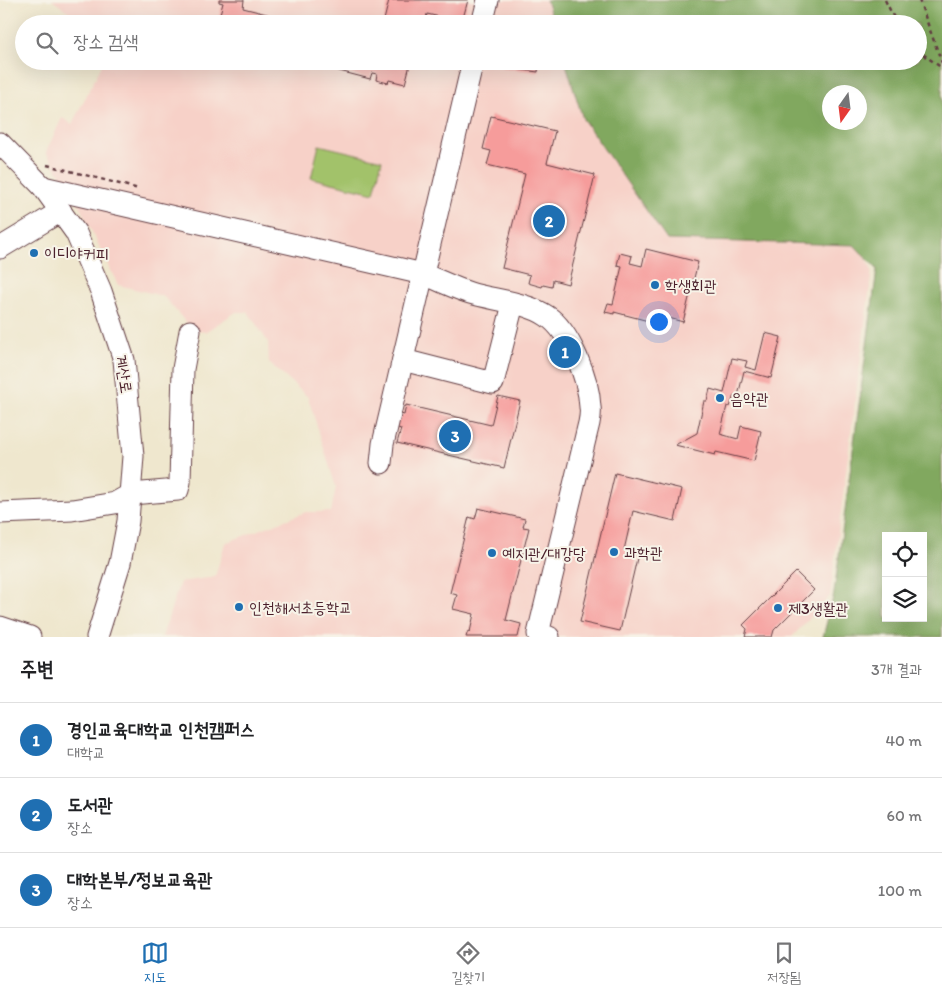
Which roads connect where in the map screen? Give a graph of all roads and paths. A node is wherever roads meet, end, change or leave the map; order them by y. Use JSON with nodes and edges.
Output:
{"nodes":[{"id":1,"x":488,"y":0,"type":"edge"},
{"id":2,"x":885,"y":0,"type":"edge"},
{"id":3,"x":919,"y":0,"type":"edge"},
{"id":4,"x":484,"y":15,"type":"edge"},
{"id":5,"x":892,"y":15,"type":"edge"},
{"id":6,"x":924,"y":15,"type":"edge"},
{"id":7,"x":927,"y":22,"type":"edge"},
{"id":8,"x":927,"y":57,"type":"edge"},
{"id":9,"x":942,"y":63,"type":"edge"},
{"id":10,"x":942,"y":68,"type":"edge"},
{"id":11,"x":471,"y":70,"type":"edge"},
{"id":12,"x":0,"y":143,"type":"edge"},
{"id":13,"x":43,"y":164,"type":"dead end"},
{"id":14,"x":43,"y":187,"type":"junction"},
{"id":15,"x":146,"y":190,"type":"dead end"},
{"id":16,"x":61,"y":211,"type":"junction"},
{"id":17,"x":0,"y":248,"type":"edge"},
{"id":18,"x":423,"y":274,"type":"junction"},
{"id":19,"x":513,"y":304,"type":"junction"},
{"id":20,"x":190,"y":331,"type":"dead end"},
{"id":21,"x":403,"y":360,"type":"junction"},
{"id":22,"x":381,"y":462,"type":"dead end"},
{"id":23,"x":131,"y":494,"type":"junction"},
{"id":24,"x":0,"y":513,"type":"edge"},
{"id":25,"x":0,"y":627,"type":"edge"},
{"id":26,"x":30,"y":637,"type":"edge"},
{"id":27,"x":97,"y":637,"type":"edge"},
{"id":28,"x":549,"y":637,"type":"edge"}],
"edges":[{"from":1,"to":4,"type":"street"},
{"from":2,"to":5,"type":"path"},
{"from":3,"to":6,"type":"path"},
{"from":7,"to":9,"type":"path"},
{"from":8,"to":10,"type":"path"},
{"from":11,"to":18,"type":"street"},
{"from":12,"to":14,"type":"street","name":"계산로"},
{"from":13,"to":15,"type":"path"},
{"from":14,"to":16,"type":"street","name":"계산로"},
{"from":14,"to":18,"type":"street"},
{"from":16,"to":17,"type":"street"},
{"from":16,"to":23,"type":"street","name":"계산로"},
{"from":18,"to":19,"type":"street"},
{"from":18,"to":21,"type":"street"},
{"from":19,"to":21,"type":"street"},
{"from":19,"to":28,"type":"street"},
{"from":20,"to":23,"type":"street"},
{"from":21,"to":22,"type":"street"},
{"from":23,"to":24,"type":"street"},
{"from":23,"to":27,"type":"street","name":"계산로"},
{"from":25,"to":26,"type":"street"}]}
